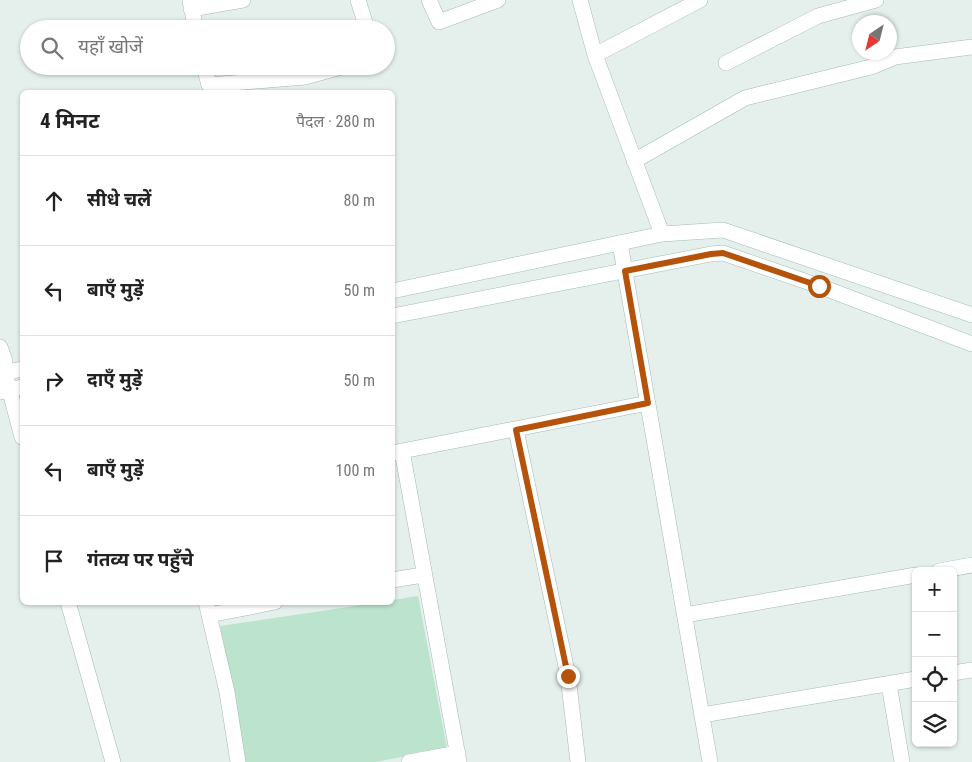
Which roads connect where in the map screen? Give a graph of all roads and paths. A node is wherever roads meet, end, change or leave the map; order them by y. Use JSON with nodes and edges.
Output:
{"nodes":[{"id":1,"x":243,"y":0,"type":"edge"},
{"id":2,"x":358,"y":0,"type":"edge"},
{"id":3,"x":429,"y":0,"type":"edge"},
{"id":4,"x":498,"y":0,"type":"edge"},
{"id":5,"x":580,"y":0,"type":"edge"},
{"id":6,"x":700,"y":0,"type":"edge"},
{"id":7,"x":876,"y":0,"type":"edge"},
{"id":8,"x":190,"y":5,"type":"edge"},
{"id":9,"x":194,"y":20,"type":"edge"},
{"id":10,"x":364,"y":20,"type":"edge"},
{"id":11,"x":972,"y":47,"type":"edge"},
{"id":12,"x":596,"y":55,"type":"junction"},
{"id":13,"x":726,"y":63,"type":"dead end"},
{"id":14,"x":206,"y":75,"type":"edge"},
{"id":15,"x":312,"y":75,"type":"edge"},
{"id":16,"x":634,"y":161,"type":"junction"},
{"id":17,"x":723,"y":230,"type":"junction"},
{"id":18,"x":662,"y":234,"type":"junction"},
{"id":19,"x":620,"y":243,"type":"junction"},
{"id":20,"x":723,"y":253,"type":"junction"},
{"id":21,"x":625,"y":271,"type":"junction"},
{"id":22,"x":885,"y":285,"type":"junction"},
{"id":23,"x":395,"y":290,"type":"edge"},
{"id":24,"x":878,"y":308,"type":"junction"},
{"id":25,"x":395,"y":315,"type":"edge"},
{"id":26,"x":972,"y":315,"type":"edge"},
{"id":27,"x":972,"y":344,"type":"edge"},
{"id":28,"x":0,"y":347,"type":"edge"},
{"id":29,"x":20,"y":369,"type":"edge"},
{"id":30,"x":2,"y":373,"type":"edge"},
{"id":31,"x":11,"y":390,"type":"edge"},
{"id":32,"x":648,"y":403,"type":"junction"},
{"id":33,"x":20,"y":428,"type":"edge"},
{"id":34,"x":516,"y":430,"type":"junction"},
{"id":35,"x":397,"y":452,"type":"edge"},
{"id":36,"x":972,"y":565,"type":"edge"},
{"id":37,"x":957,"y":568,"type":"edge"},
{"id":38,"x":423,"y":575,"type":"junction"},
{"id":39,"x":912,"y":576,"type":"edge"},
{"id":40,"x":395,"y":580,"type":"edge"},
{"id":41,"x":69,"y":605,"type":"edge"},
{"id":42,"x":246,"y":605,"type":"edge"},
{"id":43,"x":208,"y":609,"type":"edge"},
{"id":44,"x":685,"y":614,"type":"junction"},
{"id":45,"x":972,"y":670,"type":"edge"},
{"id":46,"x":957,"y":672,"type":"edge"},
{"id":47,"x":912,"y":680,"type":"edge"},
{"id":48,"x":889,"y":684,"type":"junction"},
{"id":49,"x":702,"y":715,"type":"junction"},
{"id":50,"x":459,"y":757,"type":"edge"},
{"id":51,"x":113,"y":762,"type":"edge"},
{"id":52,"x":238,"y":762,"type":"edge"},
{"id":53,"x":409,"y":762,"type":"edge"},
{"id":54,"x":578,"y":762,"type":"edge"},
{"id":55,"x":710,"y":762,"type":"edge"},
{"id":56,"x":902,"y":762,"type":"edge"}],
"edges":[{"from":1,"to":8,"type":"street"},
{"from":2,"to":10,"type":"street"},
{"from":3,"to":4,"type":"street"},
{"from":5,"to":12,"type":"street"},
{"from":6,"to":12,"type":"street"},
{"from":7,"to":13,"type":"street"},
{"from":8,"to":9,"type":"street"},
{"from":11,"to":16,"type":"street"},
{"from":12,"to":16,"type":"street"},
{"from":14,"to":15,"type":"street"},
{"from":16,"to":18,"type":"street"},
{"from":17,"to":18,"type":"street"},
{"from":17,"to":20,"type":"street"},
{"from":17,"to":22,"type":"street"},
{"from":18,"to":19,"type":"street"},
{"from":19,"to":21,"type":"street"},
{"from":19,"to":23,"type":"street"},
{"from":20,"to":21,"type":"street"},
{"from":20,"to":24,"type":"street"},
{"from":21,"to":25,"type":"street"},
{"from":21,"to":32,"type":"street"},
{"from":22,"to":24,"type":"street"},
{"from":22,"to":26,"type":"street"},
{"from":24,"to":27,"type":"street"},
{"from":28,"to":30,"type":"street"},
{"from":29,"to":30,"type":"street"},
{"from":30,"to":31,"type":"street"},
{"from":31,"to":33,"type":"street"},
{"from":32,"to":34,"type":"street"},
{"from":32,"to":44,"type":"street"},
{"from":34,"to":35,"type":"street"},
{"from":34,"to":54,"type":"street"},
{"from":35,"to":38,"type":"street"},
{"from":36,"to":37,"type":"street"},
{"from":38,"to":40,"type":"street"},
{"from":38,"to":50,"type":"street"},
{"from":39,"to":44,"type":"street"},
{"from":41,"to":51,"type":"street"},
{"from":42,"to":43,"type":"street"},
{"from":43,"to":52,"type":"street"},
{"from":44,"to":49,"type":"street"},
{"from":45,"to":46,"type":"street"},
{"from":47,"to":48,"type":"street"},
{"from":48,"to":49,"type":"street"},
{"from":48,"to":56,"type":"street"},
{"from":49,"to":55,"type":"street"},
{"from":50,"to":53,"type":"street"}]}
